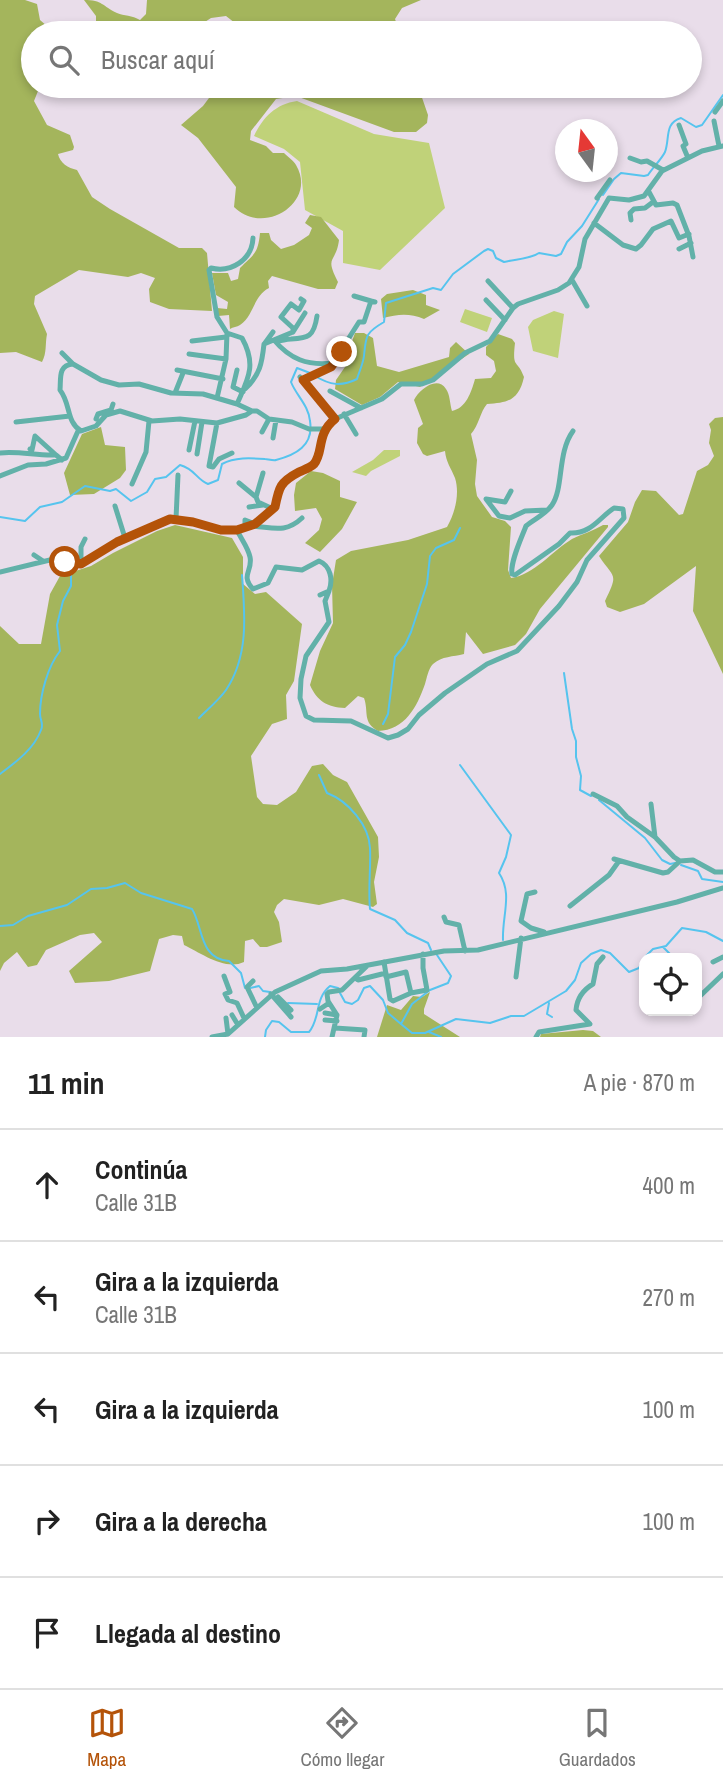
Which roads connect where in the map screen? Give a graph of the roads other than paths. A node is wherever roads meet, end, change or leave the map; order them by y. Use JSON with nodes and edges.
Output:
{"nodes":[{"id":1,"x":723,"y":101,"type":"edge"},
{"id":2,"x":715,"y":112,"type":"dead end"},
{"id":3,"x":714,"y":121,"type":"dead end"},
{"id":4,"x":679,"y":125,"type":"dead end"},
{"id":5,"x":721,"y":146,"type":"edge"},
{"id":6,"x":640,"y":155,"type":"dead end"},
{"id":7,"x":631,"y":158,"type":"dead end"},
{"id":8,"x":688,"y":158,"type":"junction"},
{"id":9,"x":649,"y":162,"type":"junction"},
{"id":10,"x":660,"y":168,"type":"junction"},
{"id":11,"x":609,"y":182,"type":"edge"},
{"id":12,"x":649,"y":192,"type":"junction"},
{"id":13,"x":606,"y":195,"type":"junction"},
{"id":14,"x":643,"y":197,"type":"junction"},
{"id":15,"x":597,"y":198,"type":"dead end"},
{"id":16,"x":653,"y":202,"type":"junction"},
{"id":17,"x":641,"y":207,"type":"junction"},
{"id":18,"x":631,"y":220,"type":"dead end"},
{"id":19,"x":594,"y":223,"type":"junction"},
{"id":20,"x":688,"y":234,"type":"junction"},
{"id":21,"x":253,"y":238,"type":"dead end"},
{"id":22,"x":691,"y":243,"type":"junction"},
{"id":23,"x":678,"y":249,"type":"dead end"},
{"id":24,"x":693,"y":257,"type":"dead end"},
{"id":25,"x":572,"y":280,"type":"junction"},
{"id":26,"x":488,"y":281,"type":"dead end"},
{"id":27,"x":497,"y":291,"type":"junction"},
{"id":28,"x":354,"y":296,"type":"dead end"},
{"id":29,"x":300,"y":299,"type":"dead end"},
{"id":30,"x":587,"y":306,"type":"dead end"},
{"id":31,"x":513,"y":308,"type":"junction"},
{"id":32,"x":302,"y":312,"type":"junction"},
{"id":33,"x":317,"y":316,"type":"dead end"},
{"id":34,"x":293,"y":318,"type":"dead end"},
{"id":35,"x":352,"y":319,"type":"dead end"},
{"id":36,"x":505,"y":320,"type":"junction"},
{"id":37,"x":360,"y":322,"type":"junction"},
{"id":38,"x":273,"y":332,"type":"dead end"},
{"id":39,"x":293,"y":332,"type":"junction"},
{"id":40,"x":226,"y":335,"type":"junction"},
{"id":41,"x":274,"y":340,"type":"junction"},
{"id":42,"x":192,"y":341,"type":"dead end"},
{"id":43,"x":265,"y":343,"type":"junction"},
{"id":44,"x":62,"y":353,"type":"dead end"},
{"id":45,"x":189,"y":354,"type":"dead end"},
{"id":46,"x":226,"y":359,"type":"junction"},
{"id":47,"x":332,"y":363,"type":"junction"},
{"id":48,"x":73,"y":364,"type":"junction"},
{"id":49,"x":237,"y":370,"type":"dead end"},
{"id":50,"x":223,"y":379,"type":"junction"},
{"id":51,"x":244,"y":391,"type":"junction"},
{"id":52,"x":330,"y":391,"type":"dead end"},
{"id":53,"x":175,"y":393,"type":"junction"},
{"id":54,"x":216,"y":398,"type":"junction"},
{"id":55,"x":113,"y":404,"type":"dead end"},
{"id":56,"x":237,"y":404,"type":"junction"},
{"id":57,"x":361,"y":408,"type":"junction"},
{"id":58,"x":252,"y":411,"type":"junction"},
{"id":59,"x":344,"y":414,"type":"junction"},
{"id":60,"x":70,"y":416,"type":"junction"},
{"id":61,"x":96,"y":419,"type":"dead end"},
{"id":62,"x":335,"y":419,"type":"junction"},
{"id":63,"x":272,"y":420,"type":"junction"},
{"id":64,"x":149,"y":421,"type":"junction"},
{"id":65,"x":199,"y":421,"type":"junction"},
{"id":66,"x":16,"y":422,"type":"dead end"},
{"id":67,"x":218,"y":423,"type":"junction"},
{"id":68,"x":325,"y":429,"type":"junction"},
{"id":69,"x":78,"y":431,"type":"junction"},
{"id":70,"x":573,"y":431,"type":"dead end"},
{"id":71,"x":262,"y":432,"type":"dead end"},
{"id":72,"x":356,"y":434,"type":"dead end"},
{"id":73,"x":273,"y":438,"type":"dead end"},
{"id":74,"x":30,"y":449,"type":"dead end"},
{"id":75,"x":189,"y":450,"type":"dead end"},
{"id":76,"x":0,"y":453,"type":"edge"},
{"id":77,"x":232,"y":453,"type":"dead end"},
{"id":78,"x":197,"y":454,"type":"dead end"},
{"id":79,"x":56,"y":455,"type":"junction"},
{"id":80,"x":62,"y":460,"type":"junction"},
{"id":81,"x":263,"y":474,"type":"dead end"},
{"id":82,"x":178,"y":475,"type":"dead end"},
{"id":83,"x":0,"y":476,"type":"edge"},
{"id":84,"x":239,"y":482,"type":"dead end"},
{"id":85,"x":132,"y":484,"type":"dead end"},
{"id":86,"x":511,"y":491,"type":"dead end"},
{"id":87,"x":256,"y":497,"type":"junction"},
{"id":88,"x":264,"y":505,"type":"junction"},
{"id":89,"x":115,"y":506,"type":"dead end"},
{"id":90,"x":249,"y":507,"type":"dead end"},
{"id":91,"x":273,"y":509,"type":"junction"},
{"id":92,"x":547,"y":510,"type":"junction"},
{"id":93,"x":302,"y":518,"type":"dead end"},
{"id":94,"x":176,"y":519,"type":"junction"},
{"id":95,"x":251,"y":526,"type":"junction"},
{"id":96,"x":237,"y":530,"type":"junction"},
{"id":97,"x":125,"y":538,"type":"junction"},
{"id":98,"x":85,"y":539,"type":"dead end"},
{"id":99,"x":34,"y":555,"type":"dead end"},
{"id":100,"x":43,"y":561,"type":"junction"},
{"id":101,"x":81,"y":564,"type":"junction"},
{"id":102,"x":0,"y":572,"type":"edge"},
{"id":103,"x":328,"y":591,"type":"junction"},
{"id":104,"x":320,"y":595,"type":"dead end"},
{"id":105,"x":593,"y":794,"type":"dead end"},
{"id":106,"x":651,"y":804,"type":"dead end"},
{"id":107,"x":655,"y":837,"type":"junction"},
{"id":108,"x":680,"y":861,"type":"junction"},
{"id":109,"x":723,"y":872,"type":"edge"},
{"id":110,"x":723,"y":888,"type":"edge"},
{"id":111,"x":521,"y":889,"type":"dead end"},
{"id":112,"x":536,"y":892,"type":"dead end"},
{"id":113,"x":527,"y":894,"type":"junction"},
{"id":114,"x":570,"y":906,"type":"dead end"},
{"id":115,"x":444,"y":917,"type":"dead end"},
{"id":116,"x":544,"y":932,"type":"junction"},
{"id":117,"x":522,"y":938,"type":"junction"},
{"id":118,"x":465,"y":951,"type":"junction"},
{"id":119,"x":423,"y":954,"type":"junction"},
{"id":120,"x":603,"y":957,"type":"dead end"},
{"id":121,"x":723,"y":957,"type":"edge"},
{"id":122,"x":384,"y":962,"type":"junction"},
{"id":123,"x":713,"y":962,"type":"dead end"},
{"id":124,"x":369,"y":965,"type":"junction"},
{"id":125,"x":723,"y":974,"type":"edge"},
{"id":126,"x":386,"y":975,"type":"junction"},
{"id":127,"x":224,"y":976,"type":"dead end"},
{"id":128,"x":516,"y":977,"type":"dead end"},
{"id":129,"x":355,"y":978,"type":"junction"},
{"id":130,"x":253,"y":981,"type":"dead end"},
{"id":131,"x":273,"y":993,"type":"junction"},
{"id":132,"x":411,"y":993,"type":"junction"},
{"id":133,"x":702,"y":994,"type":"edge"},
{"id":134,"x":329,"y":1003,"type":"junction"},
{"id":135,"x":257,"y":1008,"type":"junction"},
{"id":136,"x":291,"y":1013,"type":"dead end"},
{"id":137,"x":244,"y":1018,"type":"junction"},
{"id":138,"x":336,"y":1021,"type":"junction"},
{"id":139,"x":238,"y":1025,"type":"junction"},
{"id":140,"x":223,"y":1035,"type":"edge"},
{"id":141,"x":237,"y":1036,"type":"edge"},
{"id":142,"x":332,"y":1037,"type":"edge"},
{"id":143,"x":364,"y":1037,"type":"edge"},
{"id":144,"x":536,"y":1037,"type":"edge"}],
"edges":[{"from":1,"to":2,"type":"street"},
{"from":3,"to":5,"type":"street"},
{"from":4,"to":8,"type":"street"},
{"from":5,"to":8,"type":"street"},
{"from":6,"to":9,"type":"street"},
{"from":7,"to":9,"type":"street"},
{"from":8,"to":10,"type":"street"},
{"from":9,"to":10,"type":"street"},
{"from":10,"to":12,"type":"street"},
{"from":11,"to":13,"type":"street"},
{"from":12,"to":14,"type":"street"},
{"from":12,"to":16,"type":"street"},
{"from":13,"to":14,"type":"street"},
{"from":13,"to":15,"type":"street"},
{"from":13,"to":19,"type":"street"},
{"from":14,"to":17,"type":"street"},
{"from":16,"to":17,"type":"street"},
{"from":16,"to":20,"type":"street"},
{"from":17,"to":18,"type":"street"},
{"from":19,"to":20,"type":"street"},
{"from":19,"to":25,"type":"street"},
{"from":20,"to":22,"type":"street"},
{"from":21,"to":40,"type":"street"},
{"from":22,"to":23,"type":"street"},
{"from":22,"to":24,"type":"street"},
{"from":25,"to":30,"type":"street"},
{"from":25,"to":31,"type":"street"},
{"from":26,"to":27,"type":"street"},
{"from":27,"to":31,"type":"street"},
{"from":27,"to":36,"type":"street"},
{"from":28,"to":37,"type":"street"},
{"from":29,"to":32,"type":"street"},
{"from":31,"to":36,"type":"street"},
{"from":32,"to":34,"type":"street"},
{"from":32,"to":39,"type":"street"},
{"from":32,"to":39,"type":"street"},
{"from":33,"to":41,"type":"street"},
{"from":35,"to":37,"type":"street"},
{"from":36,"to":57,"type":"street"},
{"from":37,"to":47,"type":"street"},
{"from":38,"to":43,"type":"street"},
{"from":39,"to":41,"type":"street"},
{"from":40,"to":42,"type":"street"},
{"from":40,"to":46,"type":"street"},
{"from":40,"to":51,"type":"street"},
{"from":41,"to":43,"type":"street"},
{"from":41,"to":47,"type":"street"},
{"from":43,"to":51,"type":"street"},
{"from":44,"to":48,"type":"street"},
{"from":45,"to":46,"type":"street"},
{"from":46,"to":50,"type":"street"},
{"from":47,"to":62,"type":"street"},
{"from":48,"to":53,"type":"street"},
{"from":48,"to":60,"type":"street"},
{"from":49,"to":51,"type":"street"},
{"from":50,"to":53,"type":"street"},
{"from":50,"to":54,"type":"street"},
{"from":51,"to":56,"type":"street"},
{"from":52,"to":57,"type":"street"},
{"from":53,"to":54,"type":"street"},
{"from":54,"to":56,"type":"street"},
{"from":55,"to":61,"type":"street"},
{"from":56,"to":58,"type":"street"},
{"from":57,"to":59,"type":"street"},
{"from":58,"to":63,"type":"street"},
{"from":58,"to":67,"type":"street"},
{"from":59,"to":62,"type":"street"},
{"from":59,"to":72,"type":"street"},
{"from":60,"to":66,"type":"street"},
{"from":60,"to":69,"type":"street"},
{"from":62,"to":68,"type":"street"},
{"from":63,"to":68,"type":"street"},
{"from":63,"to":71,"type":"street"},
{"from":63,"to":73,"type":"street"},
{"from":64,"to":65,"type":"street"},
{"from":64,"to":69,"type":"street"},
{"from":64,"to":85,"type":"street"},
{"from":65,"to":67,"type":"street"},
{"from":65,"to":75,"type":"street"},
{"from":65,"to":78,"type":"street"},
{"from":67,"to":77,"type":"street"},
{"from":68,"to":91,"type":"street"},
{"from":69,"to":80,"type":"street"},
{"from":70,"to":92,"type":"street"},
{"from":74,"to":79,"type":"street"},
{"from":76,"to":79,"type":"street"},
{"from":79,"to":80,"type":"street"},
{"from":80,"to":83,"type":"street"},
{"from":81,"to":87,"type":"street"},
{"from":82,"to":94,"type":"street"},
{"from":84,"to":87,"type":"street"},
{"from":86,"to":92,"type":"street"},
{"from":87,"to":88,"type":"street"},
{"from":88,"to":90,"type":"street"},
{"from":88,"to":91,"type":"street"},
{"from":89,"to":97,"type":"street"},
{"from":91,"to":95,"type":"street"},
{"from":92,"to":103,"type":"street"},
{"from":93,"to":95,"type":"street"},
{"from":94,"to":96,"type":"street"},
{"from":94,"to":97,"type":"street"},
{"from":95,"to":96,"type":"street"},
{"from":96,"to":103,"type":"street"},
{"from":97,"to":101,"type":"street"},
{"from":98,"to":101,"type":"street"},
{"from":99,"to":100,"type":"street"},
{"from":100,"to":101,"type":"street"},
{"from":100,"to":102,"type":"street"},
{"from":103,"to":104,"type":"street"},
{"from":105,"to":107,"type":"street"},
{"from":106,"to":107,"type":"street"},
{"from":107,"to":108,"type":"street"},
{"from":108,"to":109,"type":"street"},
{"from":108,"to":114,"type":"street"},
{"from":110,"to":116,"type":"street"},
{"from":111,"to":113,"type":"street"},
{"from":112,"to":113,"type":"street"},
{"from":113,"to":116,"type":"street"},
{"from":115,"to":118,"type":"street"},
{"from":116,"to":117,"type":"street"},
{"from":117,"to":118,"type":"street"},
{"from":117,"to":128,"type":"street"},
{"from":118,"to":119,"type":"street"},
{"from":119,"to":122,"type":"street"},
{"from":119,"to":132,"type":"street"},
{"from":120,"to":144,"type":"street"},
{"from":121,"to":123,"type":"street"},
{"from":122,"to":124,"type":"street"},
{"from":122,"to":126,"type":"street"},
{"from":124,"to":129,"type":"street"},
{"from":124,"to":131,"type":"street"},
{"from":125,"to":133,"type":"street"},
{"from":126,"to":129,"type":"street"},
{"from":126,"to":132,"type":"street"},
{"from":126,"to":132,"type":"street"},
{"from":127,"to":137,"type":"street"},
{"from":129,"to":134,"type":"street"},
{"from":130,"to":135,"type":"street"},
{"from":131,"to":135,"type":"street"},
{"from":131,"to":136,"type":"street"},
{"from":134,"to":138,"type":"street"},
{"from":134,"to":138,"type":"street"},
{"from":135,"to":137,"type":"street"},
{"from":137,"to":139,"type":"street"},
{"from":138,"to":142,"type":"street"},
{"from":138,"to":143,"type":"street"},
{"from":139,"to":140,"type":"street"},
{"from":139,"to":140,"type":"street"},
{"from":140,"to":141,"type":"street"}]}
